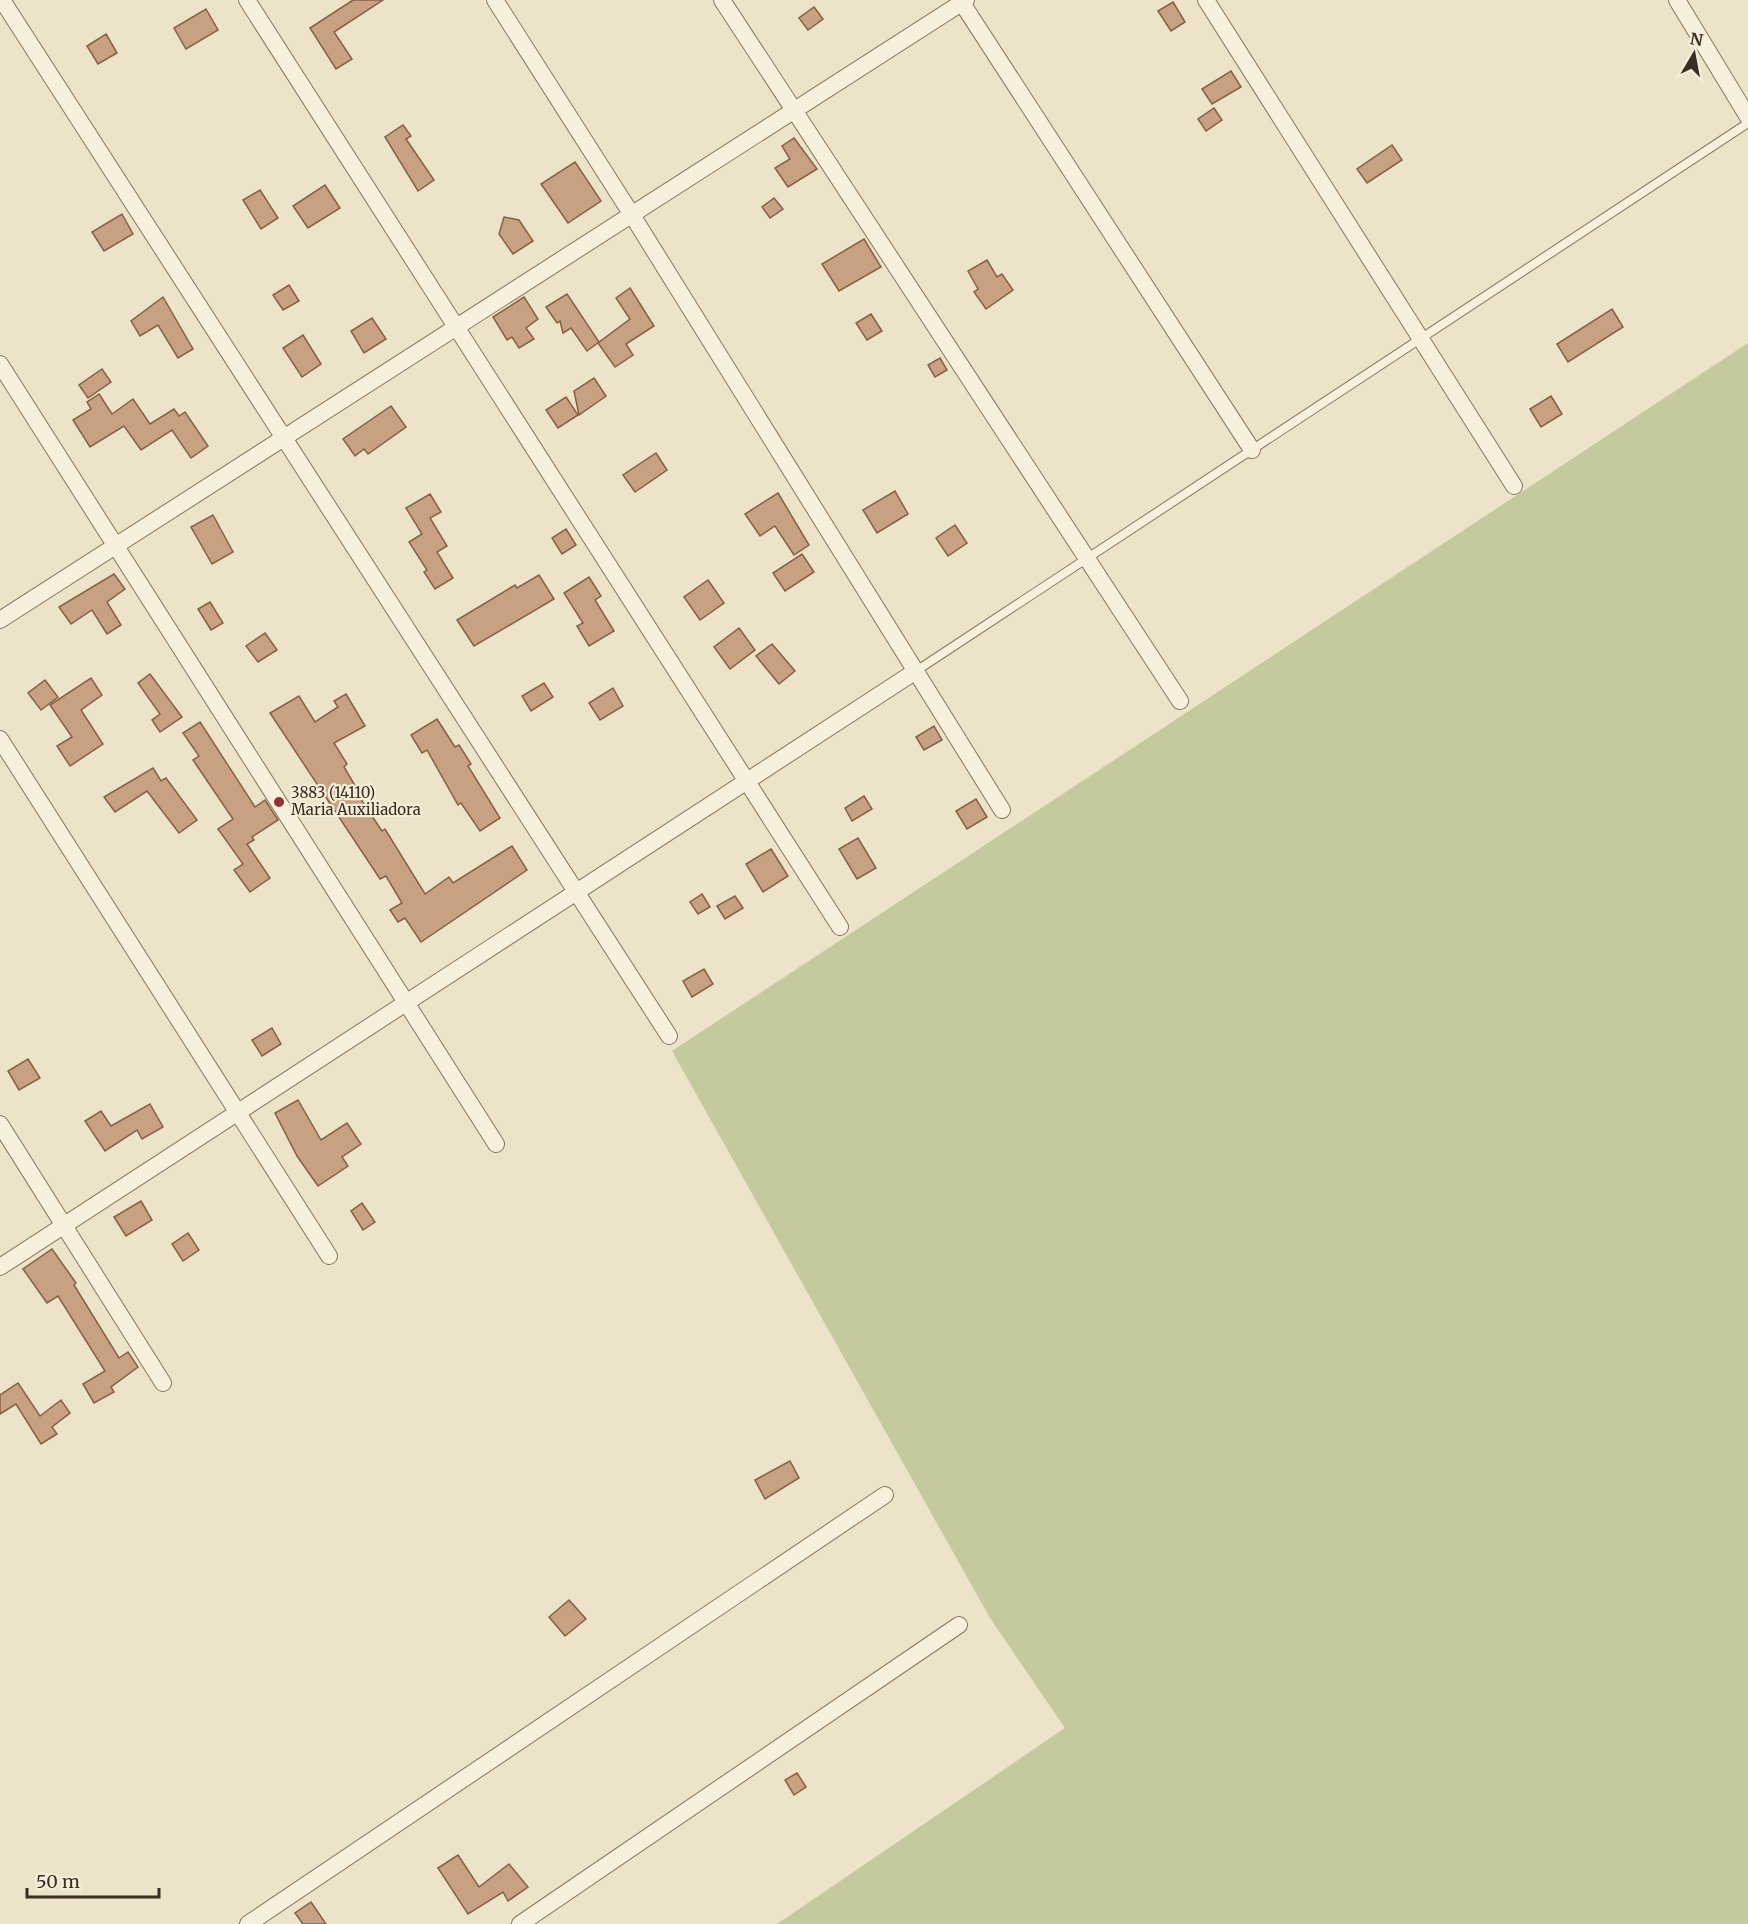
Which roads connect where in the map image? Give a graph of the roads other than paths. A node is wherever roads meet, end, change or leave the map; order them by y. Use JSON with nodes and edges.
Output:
{"nodes":[{"id":1,"x":2,"y":0,"type":"edge"},
{"id":2,"x":248,"y":0,"type":"edge"},
{"id":3,"x":495,"y":0,"type":"edge"},
{"id":4,"x":722,"y":0,"type":"edge"},
{"id":5,"x":1206,"y":0,"type":"edge"},
{"id":6,"x":1677,"y":0,"type":"edge"},
{"id":7,"x":962,"y":1,"type":"edge"},
{"id":8,"x":794,"y":110,"type":"junction"},
{"id":9,"x":1748,"y":117,"type":"edge"},
{"id":10,"x":1748,"y":123,"type":"edge"},
{"id":11,"x":632,"y":215,"type":"junction"},
{"id":12,"x":456,"y":327,"type":"junction"},
{"id":13,"x":1421,"y":339,"type":"junction"},
{"id":14,"x":0,"y":364,"type":"edge"},
{"id":15,"x":284,"y":438,"type":"junction"},
{"id":16,"x":1252,"y":450,"type":"junction"},
{"id":17,"x":1514,"y":486,"type":"dead end"},
{"id":18,"x":116,"y":546,"type":"junction"},
{"id":19,"x":1087,"y":559,"type":"junction"},
{"id":20,"x":0,"y":620,"type":"edge"},
{"id":21,"x":916,"y":671,"type":"junction"},
{"id":22,"x":1180,"y":701,"type":"dead end"},
{"id":23,"x":0,"y":739,"type":"edge"},
{"id":24,"x":747,"y":781,"type":"junction"},
{"id":25,"x":1002,"y":810,"type":"dead end"},
{"id":26,"x":577,"y":892,"type":"junction"},
{"id":27,"x":840,"y":927,"type":"dead end"},
{"id":28,"x":406,"y":1002,"type":"junction"},
{"id":29,"x":669,"y":1036,"type":"dead end"},
{"id":30,"x":237,"y":1112,"type":"junction"},
{"id":31,"x":0,"y":1124,"type":"edge"},
{"id":32,"x":496,"y":1144,"type":"dead end"},
{"id":33,"x":64,"y":1225,"type":"junction"},
{"id":34,"x":329,"y":1256,"type":"dead end"},
{"id":35,"x":0,"y":1267,"type":"edge"},
{"id":36,"x":163,"y":1383,"type":"dead end"},
{"id":37,"x":885,"y":1495,"type":"dead end"},
{"id":38,"x":958,"y":1625,"type":"dead end"},
{"id":39,"x":248,"y":1924,"type":"edge"},
{"id":40,"x":520,"y":1924,"type":"edge"}],
"edges":[{"from":1,"to":15,"type":"street"},
{"from":2,"to":12,"type":"street"},
{"from":3,"to":11,"type":"street"},
{"from":4,"to":8,"type":"street"},
{"from":5,"to":13,"type":"street"},
{"from":6,"to":9,"type":"street"},
{"from":7,"to":8,"type":"street"},
{"from":7,"to":16,"type":"street"},
{"from":8,"to":11,"type":"street"},
{"from":8,"to":19,"type":"street"},
{"from":10,"to":13,"type":"lane"},
{"from":11,"to":12,"type":"street"},
{"from":11,"to":21,"type":"street"},
{"from":12,"to":15,"type":"street"},
{"from":12,"to":24,"type":"street"},
{"from":13,"to":16,"type":"lane"},
{"from":13,"to":17,"type":"street"},
{"from":14,"to":18,"type":"street"},
{"from":15,"to":18,"type":"street"},
{"from":15,"to":26,"type":"street"},
{"from":16,"to":19,"type":"lane"},
{"from":18,"to":20,"type":"street"},
{"from":18,"to":28,"type":"street"},
{"from":19,"to":21,"type":"lane"},
{"from":19,"to":22,"type":"street"},
{"from":21,"to":24,"type":"street"},
{"from":21,"to":25,"type":"street"},
{"from":23,"to":30,"type":"street"},
{"from":24,"to":26,"type":"street"},
{"from":24,"to":27,"type":"street"},
{"from":26,"to":28,"type":"street"},
{"from":26,"to":29,"type":"street"},
{"from":28,"to":30,"type":"street"},
{"from":28,"to":32,"type":"street"},
{"from":30,"to":33,"type":"street"},
{"from":30,"to":34,"type":"street"},
{"from":31,"to":33,"type":"street"},
{"from":33,"to":35,"type":"street"},
{"from":33,"to":36,"type":"street"},
{"from":37,"to":39,"type":"street"},
{"from":38,"to":40,"type":"street"}]}
